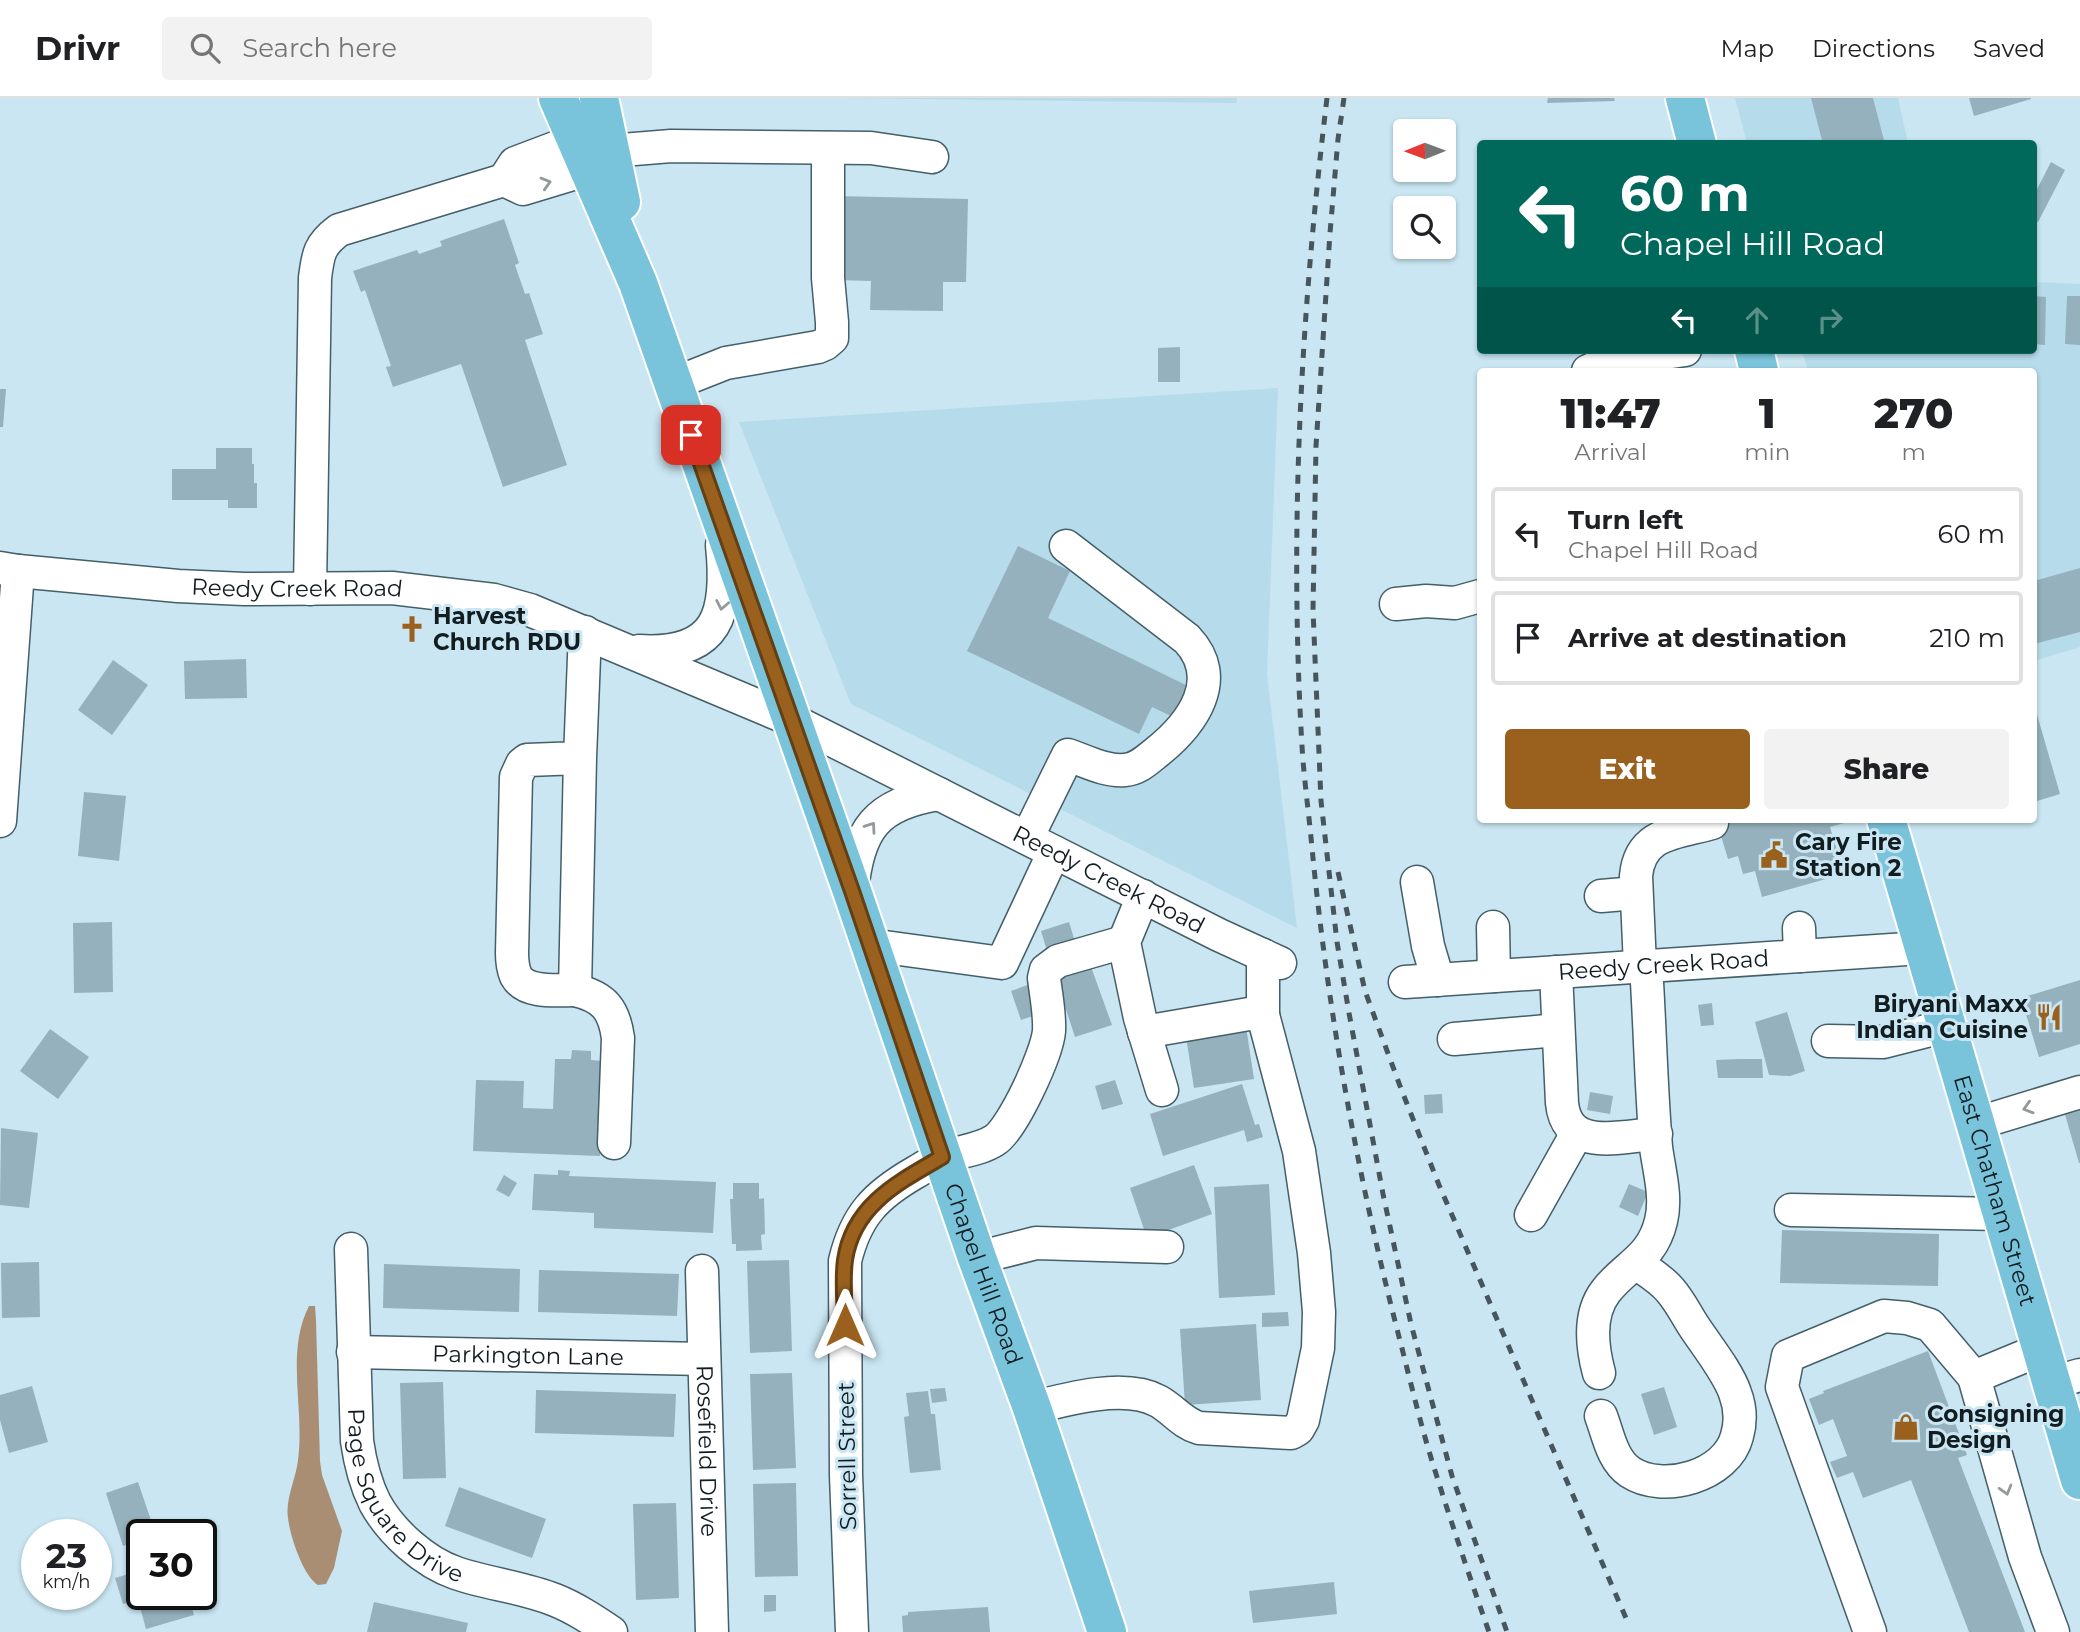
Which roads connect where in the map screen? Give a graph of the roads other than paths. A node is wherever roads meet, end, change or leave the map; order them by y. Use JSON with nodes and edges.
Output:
{"nodes":[{"id":1,"x":558,"y":98,"type":"edge"},
{"id":2,"x":599,"y":98,"type":"edge"},
{"id":3,"x":1685,"y":98,"type":"edge"},
{"id":4,"x":1696,"y":140,"type":"edge"},
{"id":5,"x":828,"y":148,"type":"junction"},
{"id":6,"x":592,"y":154,"type":"junction"},
{"id":7,"x":932,"y":157,"type":"dead end"},
{"id":8,"x":1658,"y":354,"type":"edge"},
{"id":9,"x":1595,"y":368,"type":"edge"},
{"id":10,"x":673,"y":384,"type":"junction"},
{"id":11,"x":719,"y":512,"type":"junction"},
{"id":12,"x":1066,"y":547,"type":"dead end"},
{"id":13,"x":9,"y":570,"type":"edge"},
{"id":14,"x":310,"y":589,"type":"junction"},
{"id":15,"x":1477,"y":597,"type":"edge"},
{"id":16,"x":1396,"y":604,"type":"dead end"},
{"id":17,"x":585,"y":632,"type":"junction"},
{"id":18,"x":627,"y":650,"type":"junction"},
{"id":19,"x":792,"y":720,"type":"junction"},
{"id":20,"x":580,"y":758,"type":"junction"},
{"id":21,"x":939,"y":794,"type":"junction"},
{"id":22,"x":0,"y":821,"type":"edge"},
{"id":23,"x":1712,"y":823,"type":"dead end"},
{"id":24,"x":1886,"y":823,"type":"edge"},
{"id":25,"x":1041,"y":845,"type":"junction"},
{"id":26,"x":1417,"y":882,"type":"dead end"},
{"id":27,"x":852,"y":891,"type":"junction"},
{"id":28,"x":1636,"y":893,"type":"junction"},
{"id":29,"x":1601,"y":896,"type":"dead end"},
{"id":30,"x":1143,"y":897,"type":"junction"},
{"id":31,"x":1493,"y":927,"type":"dead end"},
{"id":32,"x":1124,"y":942,"type":"junction"},
{"id":33,"x":870,"y":945,"type":"junction"},
{"id":34,"x":1922,"y":948,"type":"junction"},
{"id":35,"x":1002,"y":963,"type":"junction"},
{"id":36,"x":1643,"y":966,"type":"junction"},
{"id":37,"x":1556,"y":972,"type":"junction"},
{"id":38,"x":1494,"y":976,"type":"junction"},
{"id":39,"x":1044,"y":978,"type":"junction"},
{"id":40,"x":1438,"y":979,"type":"junction"},
{"id":41,"x":1405,"y":982,"type":"dead end"},
{"id":42,"x":575,"y":990,"type":"junction"},
{"id":43,"x":1263,"y":1016,"type":"junction"},
{"id":44,"x":1946,"y":1026,"type":"junction"},
{"id":45,"x":1559,"y":1030,"type":"junction"},
{"id":46,"x":1144,"y":1032,"type":"junction"},
{"id":47,"x":1454,"y":1039,"type":"dead end"},
{"id":48,"x":1828,"y":1041,"type":"dead end"},
{"id":49,"x":1162,"y":1090,"type":"dead end"},
{"id":50,"x":2080,"y":1092,"type":"edge"},
{"id":51,"x":1975,"y":1124,"type":"junction"},
{"id":52,"x":1577,"y":1133,"type":"junction"},
{"id":53,"x":1656,"y":1134,"type":"junction"},
{"id":54,"x":614,"y":1143,"type":"dead end"},
{"id":55,"x":942,"y":1157,"type":"junction"},
{"id":56,"x":1791,"y":1210,"type":"dead end"},
{"id":57,"x":2001,"y":1214,"type":"junction"},
{"id":58,"x":1531,"y":1215,"type":"dead end"},
{"id":59,"x":1167,"y":1247,"type":"dead end"},
{"id":60,"x":351,"y":1249,"type":"dead end"},
{"id":61,"x":977,"y":1258,"type":"junction"},
{"id":62,"x":1636,"y":1263,"type":"junction"},
{"id":63,"x":702,"y":1271,"type":"dead end"},
{"id":64,"x":354,"y":1352,"type":"junction"},
{"id":65,"x":704,"y":1359,"type":"junction"},
{"id":66,"x":2058,"y":1369,"type":"edge"},
{"id":67,"x":1599,"y":1373,"type":"dead end"},
{"id":68,"x":1974,"y":1377,"type":"junction"},
{"id":69,"x":1032,"y":1408,"type":"junction"},
{"id":70,"x":1601,"y":1416,"type":"dead end"},
{"id":71,"x":2080,"y":1480,"type":"edge"},
{"id":72,"x":611,"y":1632,"type":"edge"},
{"id":73,"x":712,"y":1632,"type":"edge"},
{"id":74,"x":852,"y":1632,"type":"edge"},
{"id":75,"x":1107,"y":1632,"type":"edge"},
{"id":76,"x":1870,"y":1632,"type":"edge"},
{"id":77,"x":2053,"y":1632,"type":"edge"}],
"edges":[{"from":1,"to":6,"type":"main road","name":"Chapel Hill Road"},
{"from":2,"to":6,"type":"main road","name":"Chapel Hill Road"},
{"from":3,"to":4,"type":"main road"},
{"from":5,"to":6,"type":"street"},
{"from":5,"to":7,"type":"street"},
{"from":5,"to":10,"type":"street"},
{"from":6,"to":10,"type":"main road","name":"Chapel Hill Road"},
{"from":6,"to":14,"type":"street"},
{"from":8,"to":9,"type":"street"},
{"from":10,"to":11,"type":"main road","name":"Chapel Hill Road"},
{"from":11,"to":18,"type":"street","name":"Reedy Creek Road","one_way":true},
{"from":11,"to":19,"type":"main road","name":"Chapel Hill Road"},
{"from":12,"to":25,"type":"street"},
{"from":13,"to":14,"type":"street","name":"Reedy Creek Road"},
{"from":13,"to":22,"type":"street"},
{"from":14,"to":17,"type":"street","name":"Reedy Creek Road"},
{"from":15,"to":16,"type":"street"},
{"from":17,"to":18,"type":"street","name":"Reedy Creek Road"},
{"from":17,"to":20,"type":"street"},
{"from":18,"to":19,"type":"street","name":"Reedy Creek Road"},
{"from":19,"to":21,"type":"street","name":"Reedy Creek Road"},
{"from":19,"to":27,"type":"main road","name":"Chapel Hill Road"},
{"from":20,"to":42,"type":"street"},
{"from":20,"to":42,"type":"street"},
{"from":21,"to":25,"type":"street","name":"Reedy Creek Road"},
{"from":27,"to":21,"type":"street","one_way":true},
{"from":23,"to":28,"type":"street"},
{"from":24,"to":34,"type":"main road","name":"East Chatham Street"},
{"from":25,"to":30,"type":"street","name":"Reedy Creek Road"},
{"from":25,"to":35,"type":"street"},
{"from":26,"to":40,"type":"street"},
{"from":27,"to":33,"type":"main road","name":"Chapel Hill Road"},
{"from":28,"to":29,"type":"street"},
{"from":28,"to":36,"type":"street"},
{"from":30,"to":32,"type":"street"},
{"from":30,"to":43,"type":"street","name":"Reedy Creek Road"},
{"from":31,"to":38,"type":"street"},
{"from":32,"to":39,"type":"street"},
{"from":32,"to":46,"type":"street"},
{"from":33,"to":35,"type":"street"},
{"from":33,"to":55,"type":"main road","name":"Chapel Hill Road"},
{"from":34,"to":36,"type":"street","name":"Reedy Creek Road"},
{"from":34,"to":44,"type":"main road","name":"East Chatham Street"},
{"from":35,"to":39,"type":"street"},
{"from":36,"to":37,"type":"street","name":"Reedy Creek Road"},
{"from":36,"to":53,"type":"street"},
{"from":37,"to":38,"type":"street","name":"Reedy Creek Road"},
{"from":37,"to":45,"type":"street"},
{"from":38,"to":40,"type":"street","name":"Reedy Creek Road"},
{"from":39,"to":55,"type":"street","name":"Sorrell Street"},
{"from":40,"to":41,"type":"street","name":"Reedy Creek Road"},
{"from":42,"to":54,"type":"street"},
{"from":43,"to":46,"type":"street"},
{"from":43,"to":69,"type":"street"},
{"from":44,"to":48,"type":"street"},
{"from":44,"to":51,"type":"main road","name":"East Chatham Street"},
{"from":45,"to":47,"type":"street"},
{"from":45,"to":52,"type":"street"},
{"from":46,"to":49,"type":"street"},
{"from":50,"to":51,"type":"street","one_way":true},
{"from":51,"to":57,"type":"main road","name":"East Chatham Street"},
{"from":52,"to":53,"type":"street"},
{"from":52,"to":58,"type":"street"},
{"from":53,"to":62,"type":"street"},
{"from":55,"to":61,"type":"main road","name":"Chapel Hill Road"},
{"from":55,"to":74,"type":"street","name":"Sorrell Street"},
{"from":56,"to":57,"type":"street"},
{"from":57,"to":66,"type":"main road","name":"East Chatham Street"},
{"from":59,"to":61,"type":"street"},
{"from":60,"to":64,"type":"street","name":"Page Square Drive"},
{"from":61,"to":69,"type":"main road","name":"Chapel Hill Road"},
{"from":62,"to":67,"type":"street"},
{"from":62,"to":70,"type":"street"},
{"from":63,"to":65,"type":"street","name":"Rosefield Drive"},
{"from":64,"to":65,"type":"street","name":"Parkington Lane"},
{"from":64,"to":72,"type":"street","name":"Page Square Drive"},
{"from":65,"to":73,"type":"street","name":"Rosefield Drive"},
{"from":66,"to":68,"type":"street"},
{"from":66,"to":71,"type":"main road","name":"East Chatham Street"},
{"from":68,"to":76,"type":"street"},
{"from":68,"to":77,"type":"street","one_way":true},
{"from":69,"to":75,"type":"main road","name":"Chapel Hill Road"}]}
